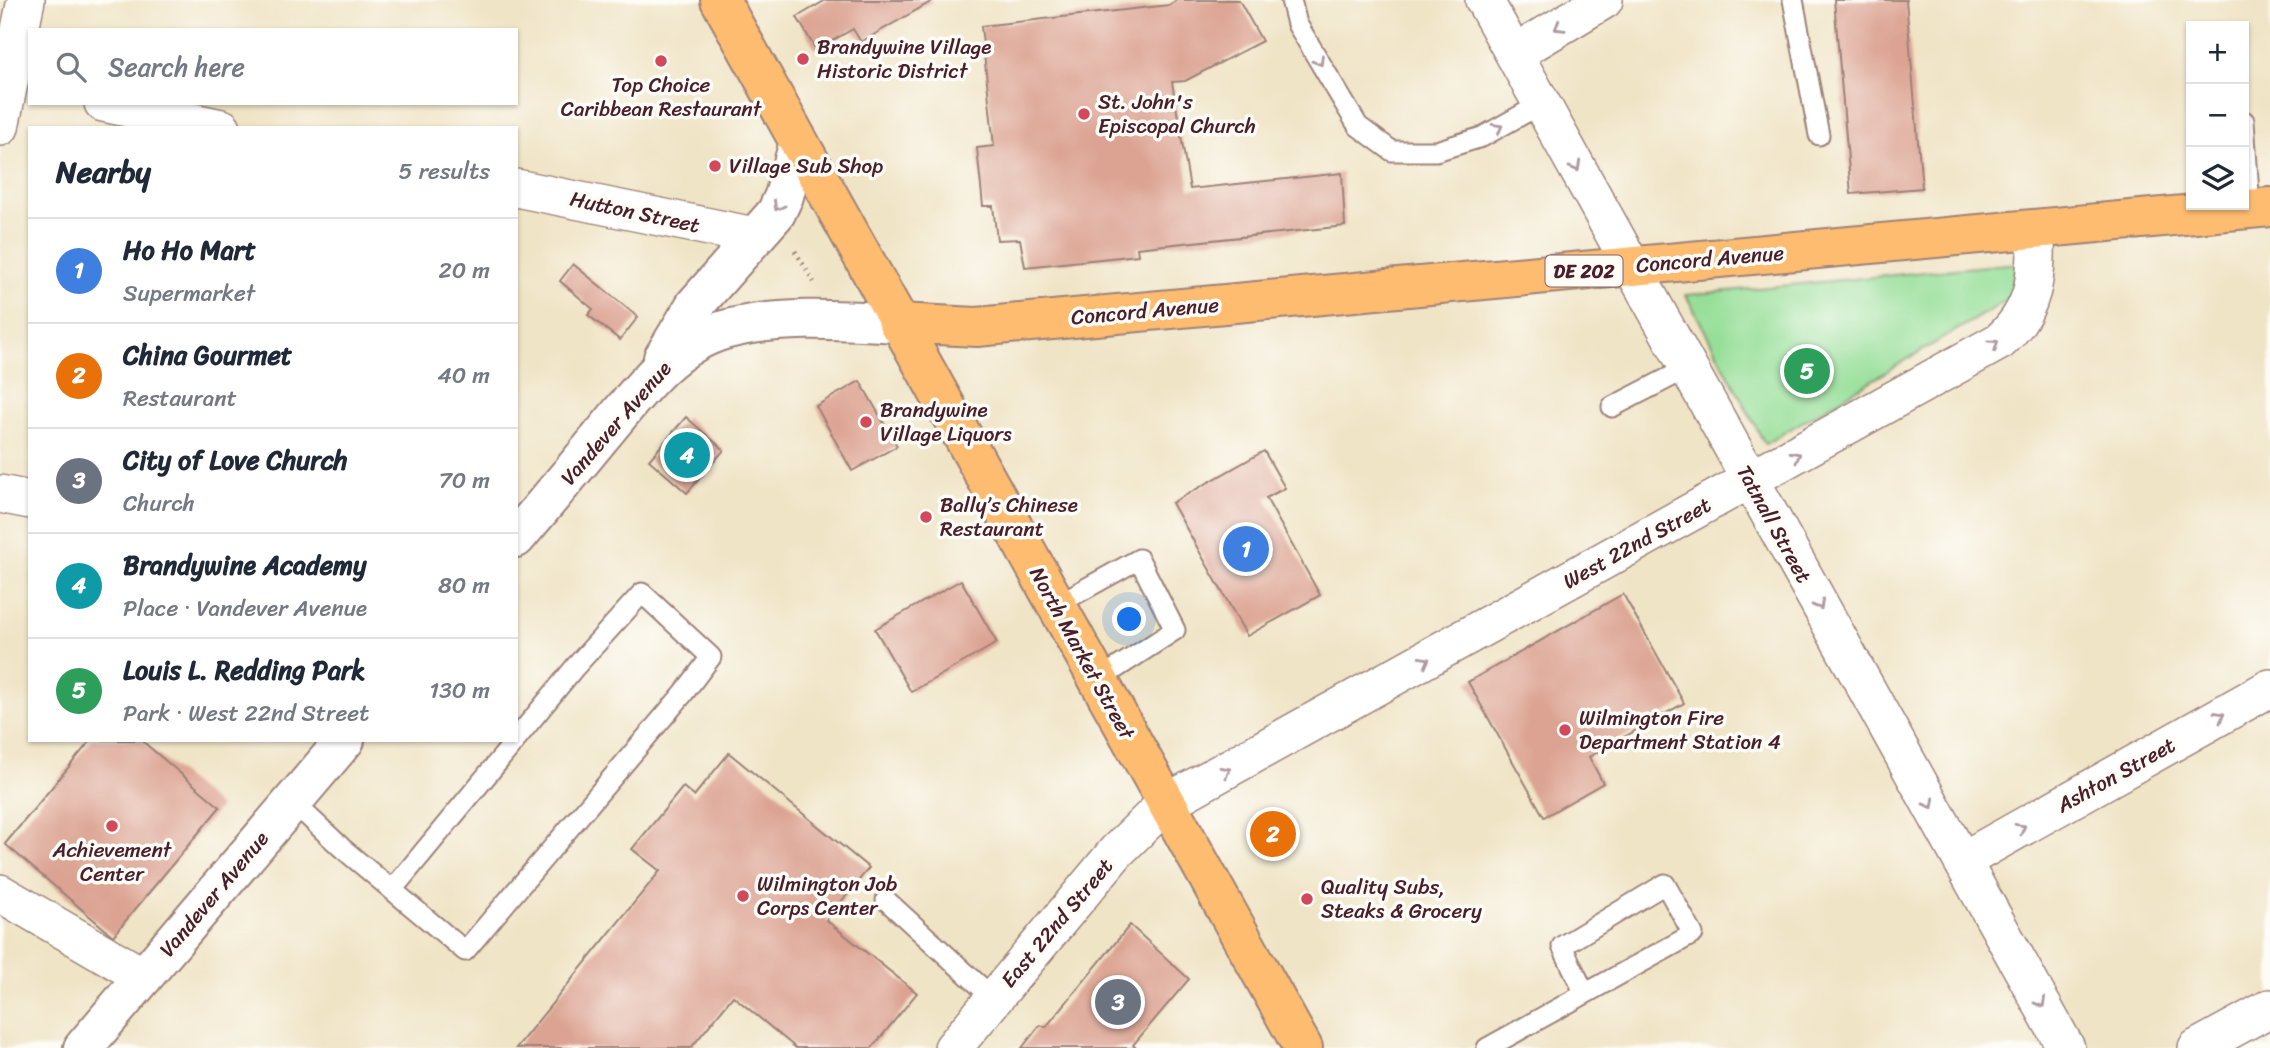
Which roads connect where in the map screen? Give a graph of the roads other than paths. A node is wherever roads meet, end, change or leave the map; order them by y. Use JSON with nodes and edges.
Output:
{"nodes":[{"id":1,"x":26,"y":0,"type":"edge"},
{"id":2,"x":720,"y":0,"type":"edge"},
{"id":3,"x":1291,"y":0,"type":"edge"},
{"id":4,"x":1484,"y":0,"type":"edge"},
{"id":5,"x":1604,"y":0,"type":"edge"},
{"id":6,"x":1794,"y":0,"type":"edge"},
{"id":7,"x":1514,"y":54,"type":"junction"},
{"id":8,"x":13,"y":85,"type":"edge"},
{"id":9,"x":1541,"y":104,"type":"junction"},
{"id":10,"x":113,"y":105,"type":"edge"},
{"id":11,"x":212,"y":126,"type":"edge"},
{"id":12,"x":0,"y":127,"type":"edge"},
{"id":13,"x":1819,"y":135,"type":"dead end"},
{"id":14,"x":799,"y":142,"type":"junction"},
{"id":15,"x":2249,"y":147,"type":"edge"},
{"id":16,"x":518,"y":188,"type":"edge"},
{"id":17,"x":2260,"y":208,"type":"edge"},
{"id":18,"x":2036,"y":229,"type":"junction"},
{"id":19,"x":754,"y":236,"type":"junction"},
{"id":20,"x":1631,"y":267,"type":"junction"},
{"id":21,"x":898,"y":323,"type":"junction"},
{"id":22,"x":1688,"y":368,"type":"junction"},
{"id":23,"x":651,"y":378,"type":"junction"},
{"id":24,"x":1612,"y":407,"type":"dead end"},
{"id":25,"x":1750,"y":481,"type":"junction"},
{"id":26,"x":0,"y":494,"type":"edge"},
{"id":27,"x":28,"y":500,"type":"edge"},
{"id":28,"x":518,"y":536,"type":"edge"},
{"id":29,"x":1056,"y":606,"type":"junction"},
{"id":30,"x":1098,"y":680,"type":"junction"},
{"id":31,"x":2270,"y":688,"type":"edge"},
{"id":32,"x":518,"y":738,"type":"edge"},
{"id":33,"x":343,"y":742,"type":"edge"},
{"id":34,"x":514,"y":742,"type":"edge"},
{"id":35,"x":293,"y":802,"type":"junction"},
{"id":36,"x":1166,"y":803,"type":"junction"},
{"id":37,"x":1962,"y":861,"type":"junction"},
{"id":38,"x":393,"y":890,"type":"junction"},
{"id":39,"x":886,"y":900,"type":"dead end"},
{"id":40,"x":6,"y":907,"type":"edge"},
{"id":41,"x":144,"y":977,"type":"junction"},
{"id":42,"x":1585,"y":994,"type":"junction"},
{"id":43,"x":994,"y":999,"type":"junction"},
{"id":44,"x":2270,"y":1008,"type":"edge"},
{"id":45,"x":83,"y":1048,"type":"edge"},
{"id":46,"x":953,"y":1048,"type":"edge"},
{"id":47,"x":1303,"y":1048,"type":"edge"},
{"id":48,"x":1487,"y":1048,"type":"edge"},
{"id":49,"x":2066,"y":1048,"type":"edge"},
{"id":50,"x":2197,"y":1048,"type":"edge"}],
"edges":[{"from":1,"to":8,"type":"street"},
{"from":2,"to":14,"type":"main road","name":"North Market Street"},
{"from":3,"to":9,"type":"lane","one_way":true},
{"from":4,"to":7,"type":"street","name":"Tatnall Street"},
{"from":5,"to":7,"type":"street","one_way":true},
{"from":6,"to":13,"type":"lane"},
{"from":7,"to":9,"type":"street","name":"Tatnall Street"},
{"from":8,"to":12,"type":"street"},
{"from":9,"to":20,"type":"street","name":"Tatnall Street","one_way":true},
{"from":10,"to":11,"type":"street"},
{"from":14,"to":19,"type":"street","one_way":true},
{"from":14,"to":21,"type":"main road","name":"North Market Street"},
{"from":15,"to":17,"type":"lane"},
{"from":16,"to":19,"type":"street","name":"Hutton Street"},
{"from":17,"to":18,"type":"main road","name":"Concord Avenue","number":"DE 202"},
{"from":18,"to":20,"type":"main road","name":"Concord Avenue","number":"DE 202"},
{"from":25,"to":18,"type":"street","name":"West 22nd Street","one_way":true},
{"from":19,"to":23,"type":"street"},
{"from":20,"to":21,"type":"main road","name":"Concord Avenue","number":"DE 202"},
{"from":20,"to":22,"type":"street","name":"Tatnall Street"},
{"from":21,"to":23,"type":"street","name":"Vandever Avenue"},
{"from":21,"to":29,"type":"main road","name":"North Market Street"},
{"from":22,"to":24,"type":"lane"},
{"from":22,"to":25,"type":"street","name":"Tatnall Street"},
{"from":23,"to":28,"type":"street","name":"Vandever Avenue"},
{"from":36,"to":25,"type":"street","name":"West 22nd Street","one_way":true},
{"from":25,"to":37,"type":"street","name":"Tatnall Street","one_way":true},
{"from":26,"to":27,"type":"street"},
{"from":29,"to":30,"type":"main road","name":"North Market Street"},
{"from":29,"to":30,"type":"lane"},
{"from":30,"to":36,"type":"main road","name":"North Market Street"},
{"from":37,"to":31,"type":"street","name":"Ashton Street","one_way":true},
{"from":32,"to":38,"type":"lane"},
{"from":33,"to":35,"type":"street","name":"Vandever Avenue"},
{"from":34,"to":38,"type":"lane"},
{"from":35,"to":38,"type":"lane"},
{"from":35,"to":41,"type":"street","name":"Vandever Avenue"},
{"from":36,"to":43,"type":"street","name":"East 22nd Street"},
{"from":36,"to":47,"type":"main road","name":"North Market Street"},
{"from":37,"to":49,"type":"street","name":"Tatnall Street","one_way":true},
{"from":39,"to":43,"type":"lane"},
{"from":40,"to":41,"type":"street"},
{"from":41,"to":45,"type":"street","name":"Vandever Avenue"},
{"from":42,"to":42,"type":"lane"},
{"from":42,"to":48,"type":"lane"},
{"from":43,"to":46,"type":"street","name":"East 22nd Street"},
{"from":44,"to":50,"type":"street"}]}
